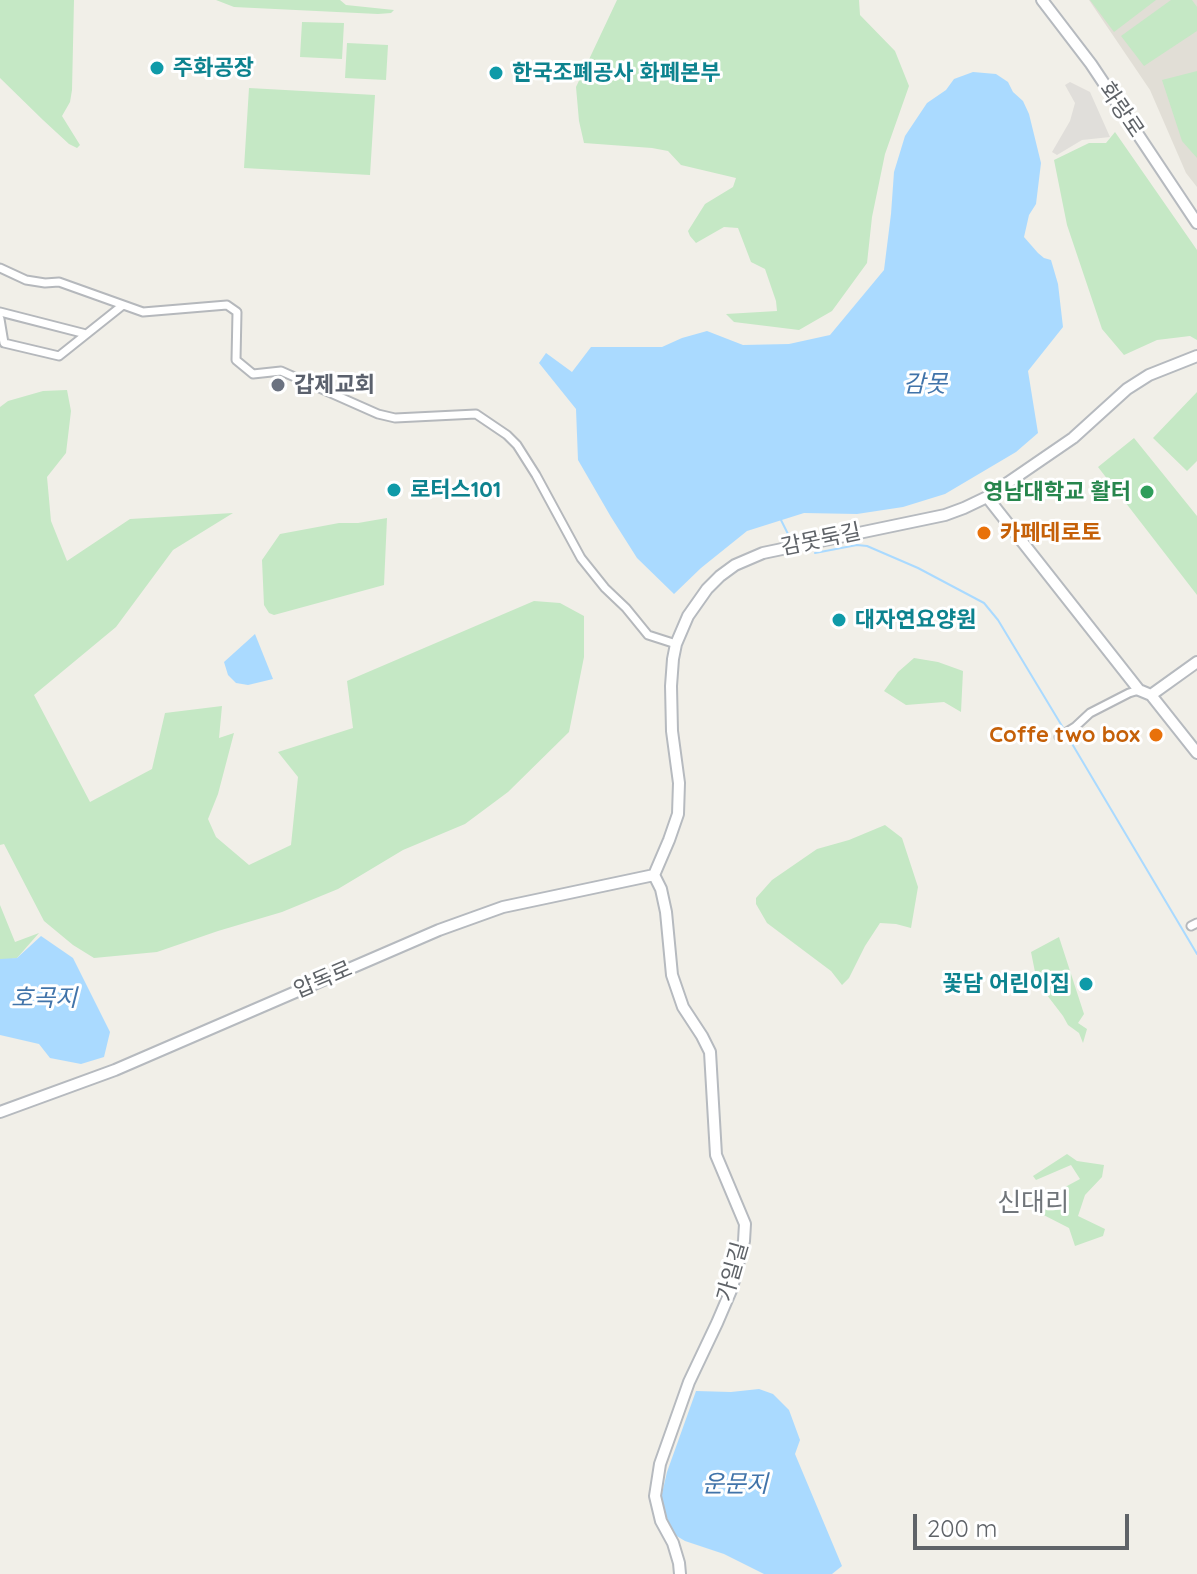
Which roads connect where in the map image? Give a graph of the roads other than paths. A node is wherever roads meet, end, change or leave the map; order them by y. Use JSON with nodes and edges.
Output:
{"nodes":[{"id":1,"x":1042,"y":0,"type":"edge"},
{"id":2,"x":1197,"y":223,"type":"edge"},
{"id":3,"x":0,"y":268,"type":"edge"},
{"id":4,"x":123,"y":305,"type":"junction"},
{"id":5,"x":0,"y":312,"type":"edge"},
{"id":6,"x":0,"y":319,"type":"edge"},
{"id":7,"x":86,"y":334,"type":"junction"},
{"id":8,"x":1197,"y":356,"type":"edge"},
{"id":9,"x":987,"y":497,"type":"junction"},
{"id":10,"x":676,"y":644,"type":"junction"},
{"id":11,"x":1197,"y":662,"type":"edge"},
{"id":12,"x":1139,"y":690,"type":"junction"},
{"id":13,"x":1151,"y":695,"type":"junction"},
{"id":14,"x":1059,"y":737,"type":"dead end"},
{"id":15,"x":1197,"y":753,"type":"edge"},
{"id":16,"x":654,"y":875,"type":"junction"},
{"id":17,"x":0,"y":1112,"type":"edge"},
{"id":18,"x":680,"y":1574,"type":"edge"}],
"edges":[{"from":1,"to":2,"type":"street","name":"화랑로"},
{"from":3,"to":4,"type":"street"},
{"from":4,"to":7,"type":"street"},
{"from":4,"to":10,"type":"street"},
{"from":5,"to":7,"type":"street"},
{"from":6,"to":7,"type":"street"},
{"from":8,"to":9,"type":"street","name":"감못둑길"},
{"from":9,"to":10,"type":"street","name":"감못둑길"},
{"from":9,"to":12,"type":"street"},
{"from":10,"to":16,"type":"street","name":"감못둑길"},
{"from":11,"to":13,"type":"street"},
{"from":12,"to":13,"type":"street"},
{"from":12,"to":14,"type":"street"},
{"from":13,"to":15,"type":"street"},
{"from":16,"to":17,"type":"street","name":"압독로"},
{"from":16,"to":18,"type":"street","name":"가일길"}]}
